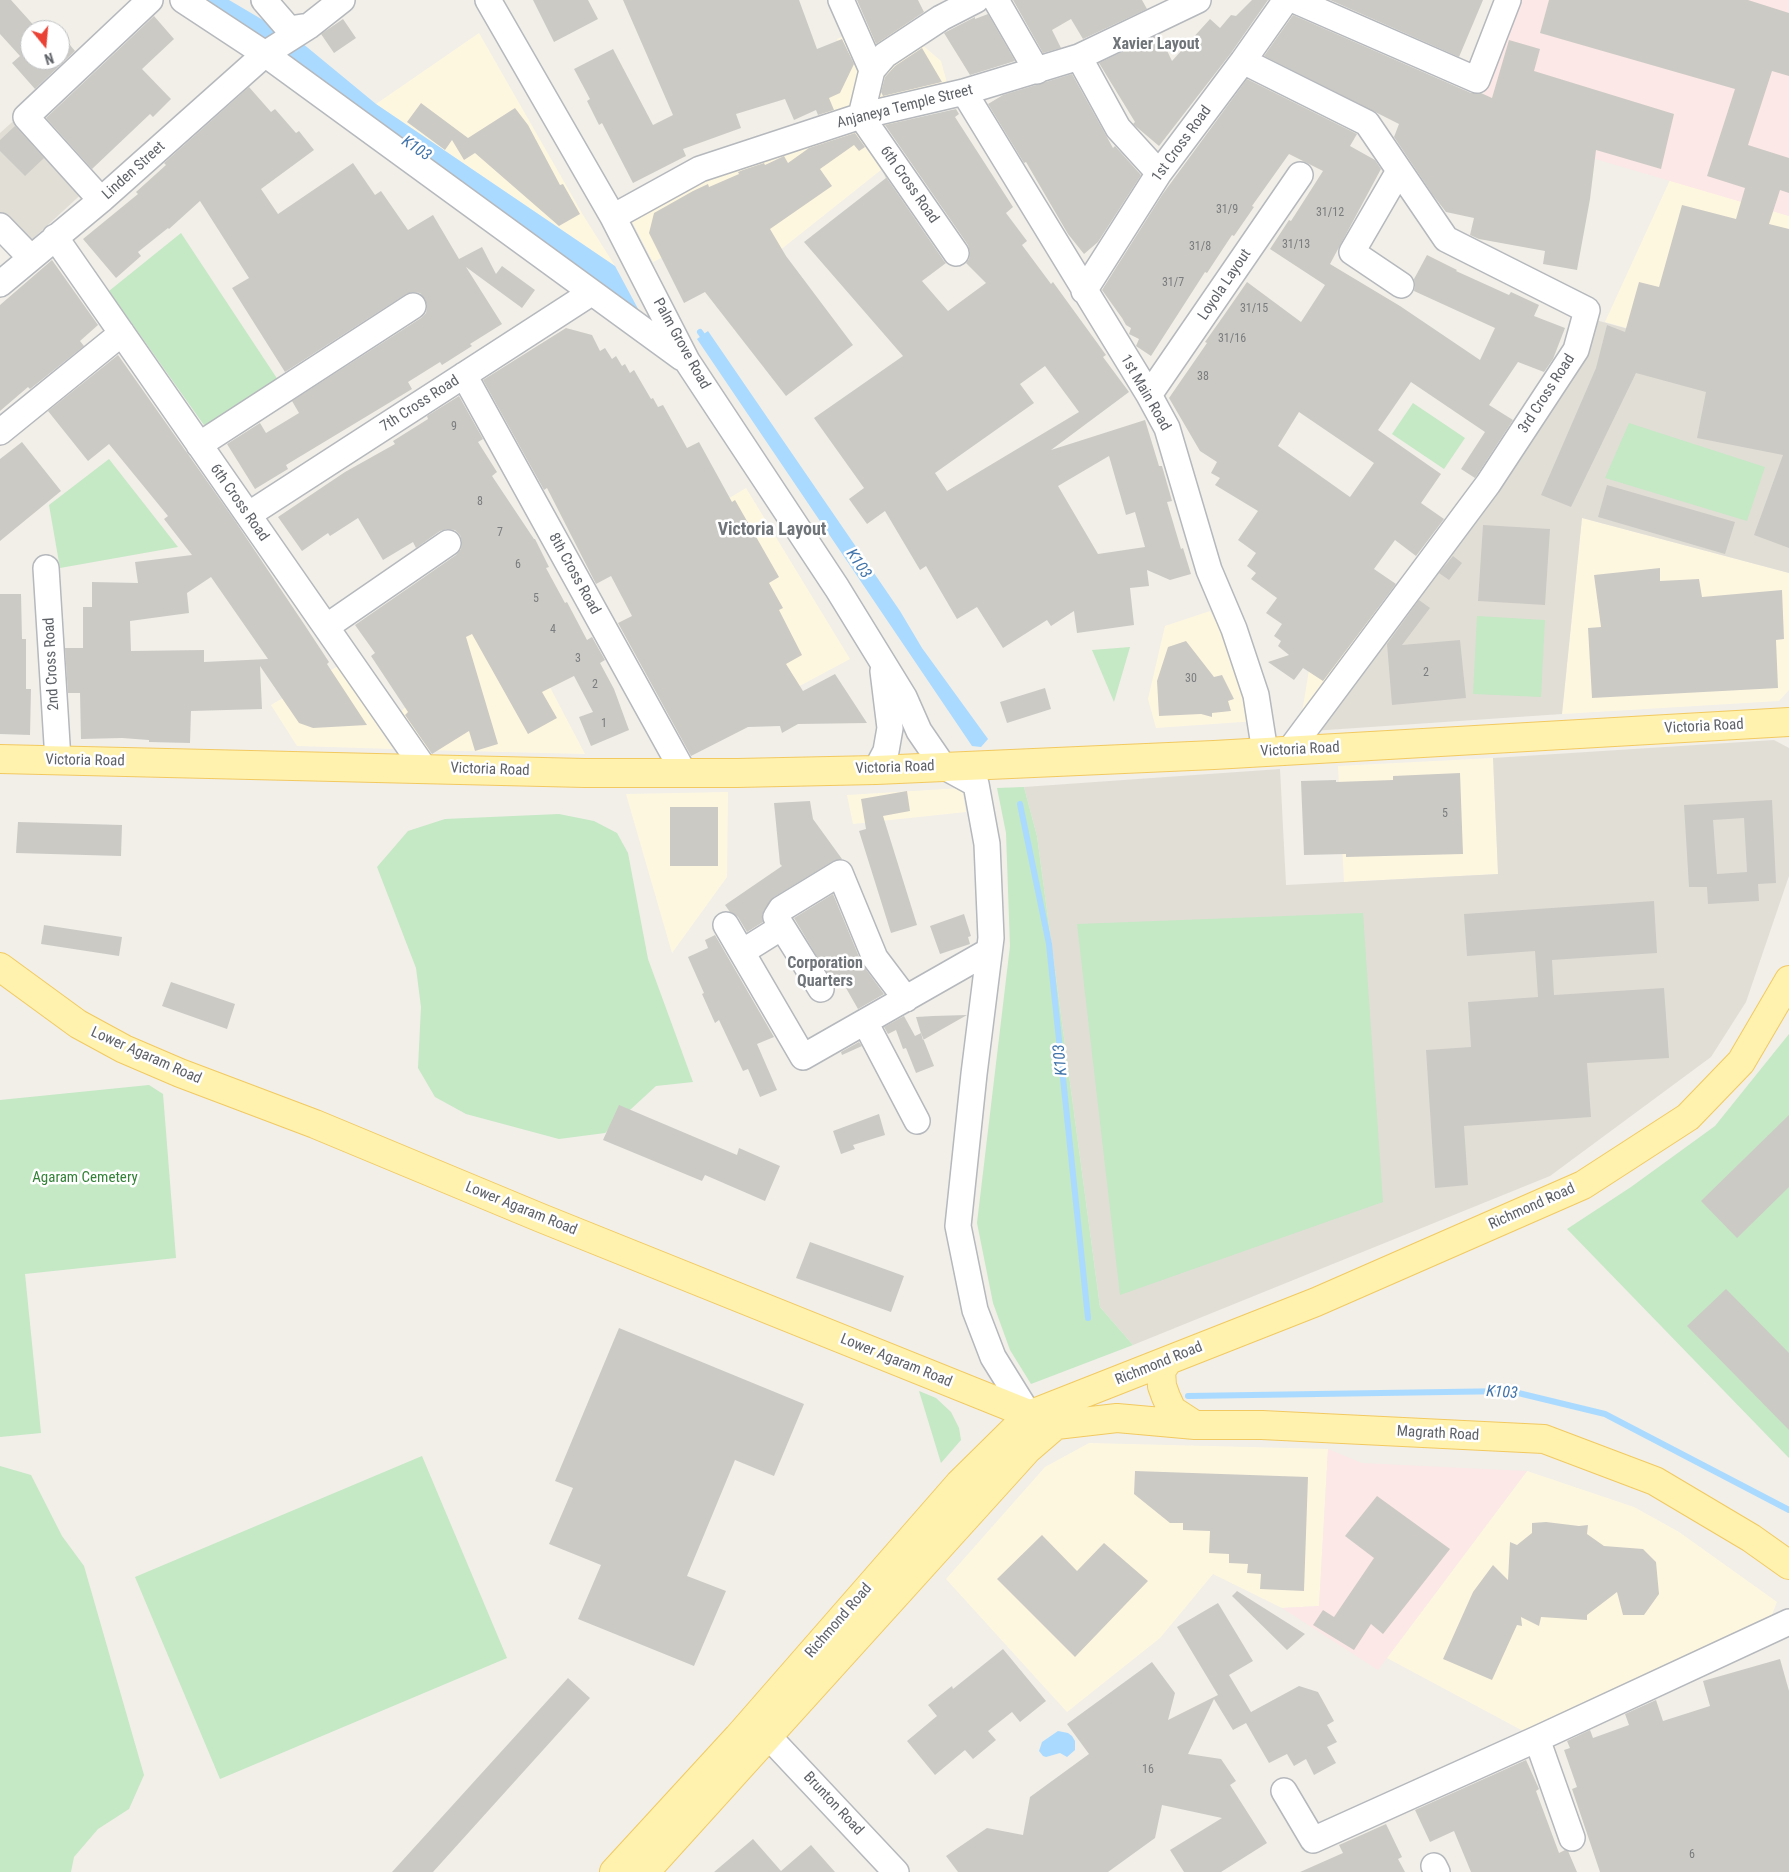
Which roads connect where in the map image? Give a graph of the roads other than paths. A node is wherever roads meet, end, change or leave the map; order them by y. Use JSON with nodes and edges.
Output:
{"nodes":[{"id":1,"x":150,"y":0,"type":"edge"},
{"id":2,"x":183,"y":0,"type":"edge"},
{"id":3,"x":264,"y":0,"type":"edge"},
{"id":4,"x":342,"y":0,"type":"edge"},
{"id":5,"x":488,"y":0,"type":"edge"},
{"id":6,"x":841,"y":0,"type":"edge"},
{"id":7,"x":976,"y":0,"type":"edge"},
{"id":8,"x":996,"y":0,"type":"edge"},
{"id":9,"x":1197,"y":0,"type":"edge"},
{"id":10,"x":1286,"y":0,"type":"edge"},
{"id":11,"x":1294,"y":0,"type":"edge"},
{"id":12,"x":1508,"y":0,"type":"edge"},
{"id":13,"x":307,"y":27,"type":"junction"},
{"id":14,"x":265,"y":54,"type":"junction"},
{"id":15,"x":1079,"y":57,"type":"junction"},
{"id":16,"x":1244,"y":61,"type":"junction"},
{"id":17,"x":872,"y":70,"type":"junction"},
{"id":18,"x":1037,"y":71,"type":"junction"},
{"id":19,"x":964,"y":92,"type":"junction"},
{"id":20,"x":861,"y":116,"type":"junction"},
{"id":21,"x":1399,"y":171,"type":"junction"},
{"id":22,"x":1159,"y":173,"type":"junction"},
{"id":23,"x":1300,"y":175,"type":"dead end"},
{"id":24,"x":101,"y":200,"type":"junction"},
{"id":25,"x":614,"y":217,"type":"junction"},
{"id":26,"x":0,"y":226,"type":"edge"},
{"id":27,"x":55,"y":238,"type":"junction"},
{"id":28,"x":956,"y":253,"type":"dead end"},
{"id":29,"x":31,"y":258,"type":"junction"},
{"id":30,"x":0,"y":284,"type":"edge"},
{"id":31,"x":1401,"y":285,"type":"dead end"},
{"id":32,"x":1084,"y":291,"type":"junction"},
{"id":33,"x":591,"y":293,"type":"junction"},
{"id":34,"x":413,"y":306,"type":"dead end"},
{"id":35,"x":122,"y":333,"type":"junction"},
{"id":36,"x":686,"y":361,"type":"junction"},
{"id":37,"x":464,"y":375,"type":"junction"},
{"id":38,"x":1149,"y":395,"type":"junction"},
{"id":39,"x":0,"y":432,"type":"edge"},
{"id":40,"x":199,"y":445,"type":"junction"},
{"id":41,"x":248,"y":515,"type":"junction"},
{"id":42,"x":448,"y":543,"type":"dead end"},
{"id":43,"x":46,"y":568,"type":"dead end"},
{"id":44,"x":326,"y":627,"type":"junction"},
{"id":45,"x":881,"y":659,"type":"junction"},
{"id":46,"x":1789,"y":722,"type":"edge"},
{"id":47,"x":1277,"y":751,"type":"junction"},
{"id":48,"x":0,"y":758,"type":"edge"},
{"id":49,"x":58,"y":760,"type":"junction"},
{"id":50,"x":424,"y":768,"type":"junction"},
{"id":51,"x":876,"y":770,"type":"junction"},
{"id":52,"x":964,"y":770,"type":"junction"},
{"id":53,"x":684,"y":773,"type":"junction"},
{"id":54,"x":726,"y":925,"type":"dead end"},
{"id":55,"x":782,"y":927,"type":"junction"},
{"id":56,"x":989,"y":951,"type":"junction"},
{"id":57,"x":742,"y":952,"type":"junction"},
{"id":58,"x":0,"y":967,"type":"edge"},
{"id":59,"x":1789,"y":980,"type":"edge"},
{"id":60,"x":821,"y":989,"type":"dead end"},
{"id":61,"x":906,"y":999,"type":"junction"},
{"id":62,"x":865,"y":1022,"type":"junction"},
{"id":63,"x":917,"y":1121,"type":"dead end"},
{"id":64,"x":1168,"y":1361,"type":"junction"},
{"id":65,"x":1029,"y":1415,"type":"junction"},
{"id":66,"x":1195,"y":1425,"type":"junction"},
{"id":67,"x":1056,"y":1426,"type":"junction"},
{"id":68,"x":1789,"y":1565,"type":"edge"},
{"id":69,"x":1789,"y":1622,"type":"edge"},
{"id":70,"x":759,"y":1730,"type":"junction"},
{"id":71,"x":1537,"y":1740,"type":"junction"},
{"id":72,"x":1284,"y":1791,"type":"dead end"},
{"id":73,"x":1572,"y":1838,"type":"dead end"},
{"id":74,"x":614,"y":1872,"type":"edge"},
{"id":75,"x":645,"y":1872,"type":"edge"},
{"id":76,"x":896,"y":1872,"type":"edge"}],
"edges":[{"from":1,"to":24,"type":"street"},
{"from":2,"to":14,"type":"street"},
{"from":3,"to":13,"type":"street"},
{"from":4,"to":13,"type":"street"},
{"from":5,"to":25,"type":"street","name":"Palm Grove Road"},
{"from":6,"to":17,"type":"street"},
{"from":7,"to":17,"type":"street"},
{"from":8,"to":18,"type":"street"},
{"from":9,"to":15,"type":"street","name":"Anjaneya Temple Street"},
{"from":10,"to":16,"type":"street","name":"1st Cross Road"},
{"from":11,"to":12,"type":"street"},
{"from":13,"to":14,"type":"street","name":"Linden Street"},
{"from":14,"to":24,"type":"street","name":"Linden Street"},
{"from":14,"to":33,"type":"street"},
{"from":15,"to":18,"type":"street","name":"Anjaneya Temple Street"},
{"from":15,"to":22,"type":"street"},
{"from":16,"to":21,"type":"street","name":"3rd Cross Road"},
{"from":16,"to":22,"type":"street","name":"1st Cross Road"},
{"from":17,"to":20,"type":"street"},
{"from":18,"to":19,"type":"street","name":"Anjaneya Temple Street"},
{"from":19,"to":20,"type":"street","name":"Anjaneya Temple Street"},
{"from":19,"to":32,"type":"street","name":"1st Main Road"},
{"from":20,"to":25,"type":"street","name":"Anjaneya Temple Street"},
{"from":20,"to":28,"type":"street","name":"6th Cross Road"},
{"from":21,"to":31,"type":"street"},
{"from":21,"to":47,"type":"street","name":"3rd Cross Road"},
{"from":22,"to":32,"type":"street","name":"1st Cross Road"},
{"from":23,"to":38,"type":"street","name":"Loyola Layout"},
{"from":24,"to":27,"type":"street","name":"Linden Street"},
{"from":25,"to":36,"type":"street","name":"Palm Grove Road"},
{"from":26,"to":29,"type":"street"},
{"from":27,"to":29,"type":"street","name":"Linden Street"},
{"from":27,"to":35,"type":"street","name":"6th Cross Road"},
{"from":29,"to":30,"type":"street","name":"Linden Street"},
{"from":32,"to":38,"type":"street","name":"1st Main Road"},
{"from":33,"to":36,"type":"street"},
{"from":33,"to":37,"type":"street","name":"7th Cross Road"},
{"from":34,"to":40,"type":"street"},
{"from":35,"to":39,"type":"street"},
{"from":35,"to":40,"type":"street","name":"6th Cross Road"},
{"from":36,"to":45,"type":"street","name":"Palm Grove Road"},
{"from":37,"to":41,"type":"street","name":"7th Cross Road"},
{"from":37,"to":53,"type":"street","name":"8th Cross Road"},
{"from":38,"to":47,"type":"street","name":"1st Main Road"},
{"from":40,"to":41,"type":"street","name":"6th Cross Road"},
{"from":41,"to":44,"type":"street","name":"6th Cross Road"},
{"from":42,"to":44,"type":"street"},
{"from":43,"to":49,"type":"street","name":"2nd Cross Road"},
{"from":44,"to":50,"type":"street","name":"6th Cross Road"},
{"from":45,"to":51,"type":"street"},
{"from":45,"to":52,"type":"street","name":"Palm Grove Road"},
{"from":46,"to":47,"type":"main road","name":"Victoria Road"},
{"from":47,"to":52,"type":"main road","name":"Victoria Road"},
{"from":48,"to":49,"type":"main road","name":"Victoria Road"},
{"from":49,"to":50,"type":"main road","name":"Victoria Road"},
{"from":50,"to":53,"type":"main road","name":"Victoria Road"},
{"from":51,"to":52,"type":"main road","name":"Victoria Road"},
{"from":51,"to":53,"type":"main road","name":"Victoria Road"},
{"from":52,"to":56,"type":"street"},
{"from":54,"to":57,"type":"street"},
{"from":55,"to":57,"type":"street"},
{"from":55,"to":60,"type":"street"},
{"from":55,"to":61,"type":"street"},
{"from":56,"to":61,"type":"street"},
{"from":56,"to":65,"type":"street"},
{"from":57,"to":62,"type":"street"},
{"from":58,"to":65,"type":"main road","name":"Lower Agaram Road"},
{"from":59,"to":64,"type":"main road","name":"Richmond Road"},
{"from":61,"to":62,"type":"street"},
{"from":62,"to":63,"type":"street"},
{"from":64,"to":65,"type":"main road","name":"Richmond Road"},
{"from":64,"to":66,"type":"main road"},
{"from":65,"to":67,"type":"main road","name":"Lower Agaram Road"},
{"from":65,"to":70,"type":"main road","name":"Richmond Road"},
{"from":66,"to":67,"type":"main road","name":"Magrath Road"},
{"from":66,"to":68,"type":"main road","name":"Magrath Road"},
{"from":67,"to":70,"type":"main road","name":"Richmond Road"},
{"from":69,"to":71,"type":"street"},
{"from":70,"to":74,"type":"main road","name":"Richmond Road"},
{"from":70,"to":75,"type":"main road","name":"Richmond Road"},
{"from":70,"to":76,"type":"street","name":"Brunton Road"},
{"from":71,"to":72,"type":"street"},
{"from":71,"to":73,"type":"street"}]}
